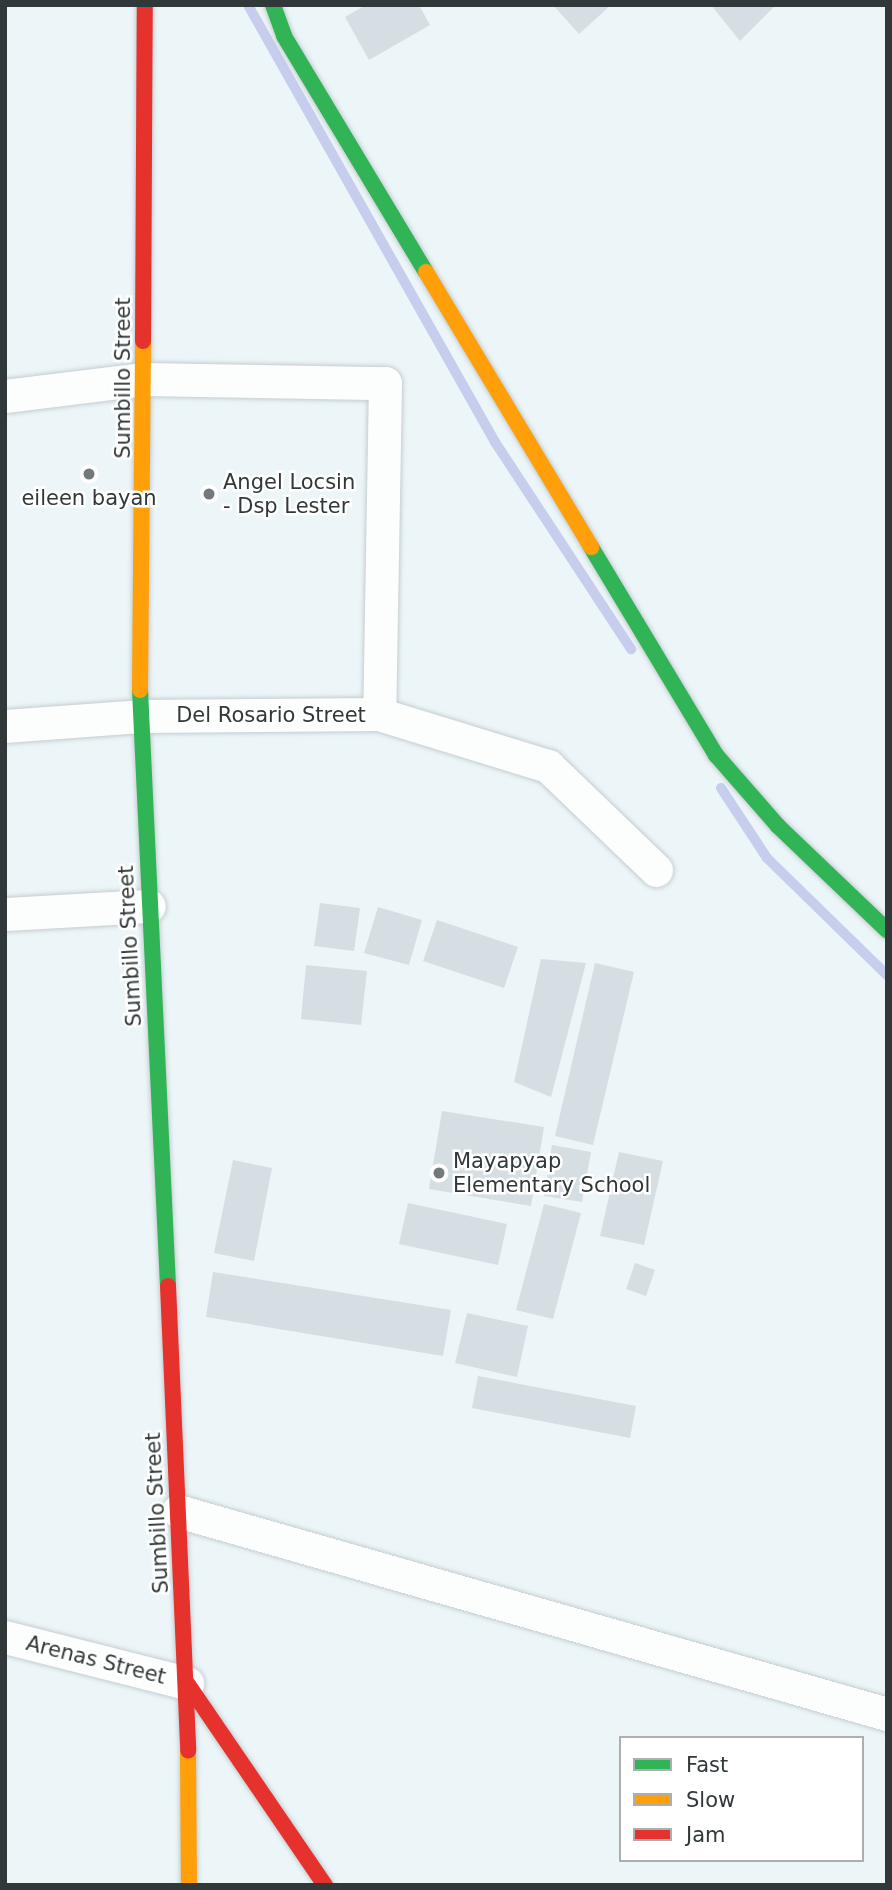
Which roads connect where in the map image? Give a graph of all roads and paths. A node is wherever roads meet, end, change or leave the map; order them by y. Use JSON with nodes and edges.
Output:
{"nodes":[{"id":1,"x":145,"y":5,"type":"edge"},
{"id":2,"x":273,"y":5,"type":"edge"},
{"id":3,"x":144,"y":379,"type":"junction"},
{"id":4,"x":5,"y":396,"type":"edge"},
{"id":5,"x":379,"y":714,"type":"junction"},
{"id":6,"x":140,"y":716,"type":"junction"},
{"id":7,"x":5,"y":726,"type":"edge"},
{"id":8,"x":656,"y":870,"type":"dead end"},
{"id":9,"x":149,"y":906,"type":"junction"},
{"id":10,"x":5,"y":914,"type":"edge"},
{"id":11,"x":887,"y":930,"type":"edge"},
{"id":12,"x":178,"y":1511,"type":"junction"},
{"id":13,"x":5,"y":1637,"type":"edge"},
{"id":14,"x":187,"y":1683,"type":"junction"},
{"id":15,"x":887,"y":1714,"type":"edge"},
{"id":16,"x":189,"y":1885,"type":"edge"},
{"id":17,"x":325,"y":1885,"type":"edge"}],
"edges":[{"from":1,"to":3,"type":"main road","name":"Sumbillo Street"},
{"from":2,"to":11,"type":"main road"},
{"from":3,"to":4,"type":"street"},
{"from":3,"to":5,"type":"street"},
{"from":3,"to":6,"type":"main road","name":"Sumbillo Street"},
{"from":5,"to":6,"type":"street","name":"Del Rosario Street"},
{"from":5,"to":8,"type":"street","name":"Del Rosario Street"},
{"from":6,"to":7,"type":"street","name":"Del Rosario Street"},
{"from":6,"to":9,"type":"main road","name":"Sumbillo Street"},
{"from":9,"to":10,"type":"street"},
{"from":9,"to":12,"type":"main road","name":"Sumbillo Street"},
{"from":12,"to":14,"type":"main road","name":"Sumbillo Street"},
{"from":12,"to":15,"type":"street"},
{"from":13,"to":14,"type":"street","name":"Arenas Street"},
{"from":14,"to":16,"type":"main road","name":"Sumbillo Street"},
{"from":14,"to":17,"type":"main road"}]}
